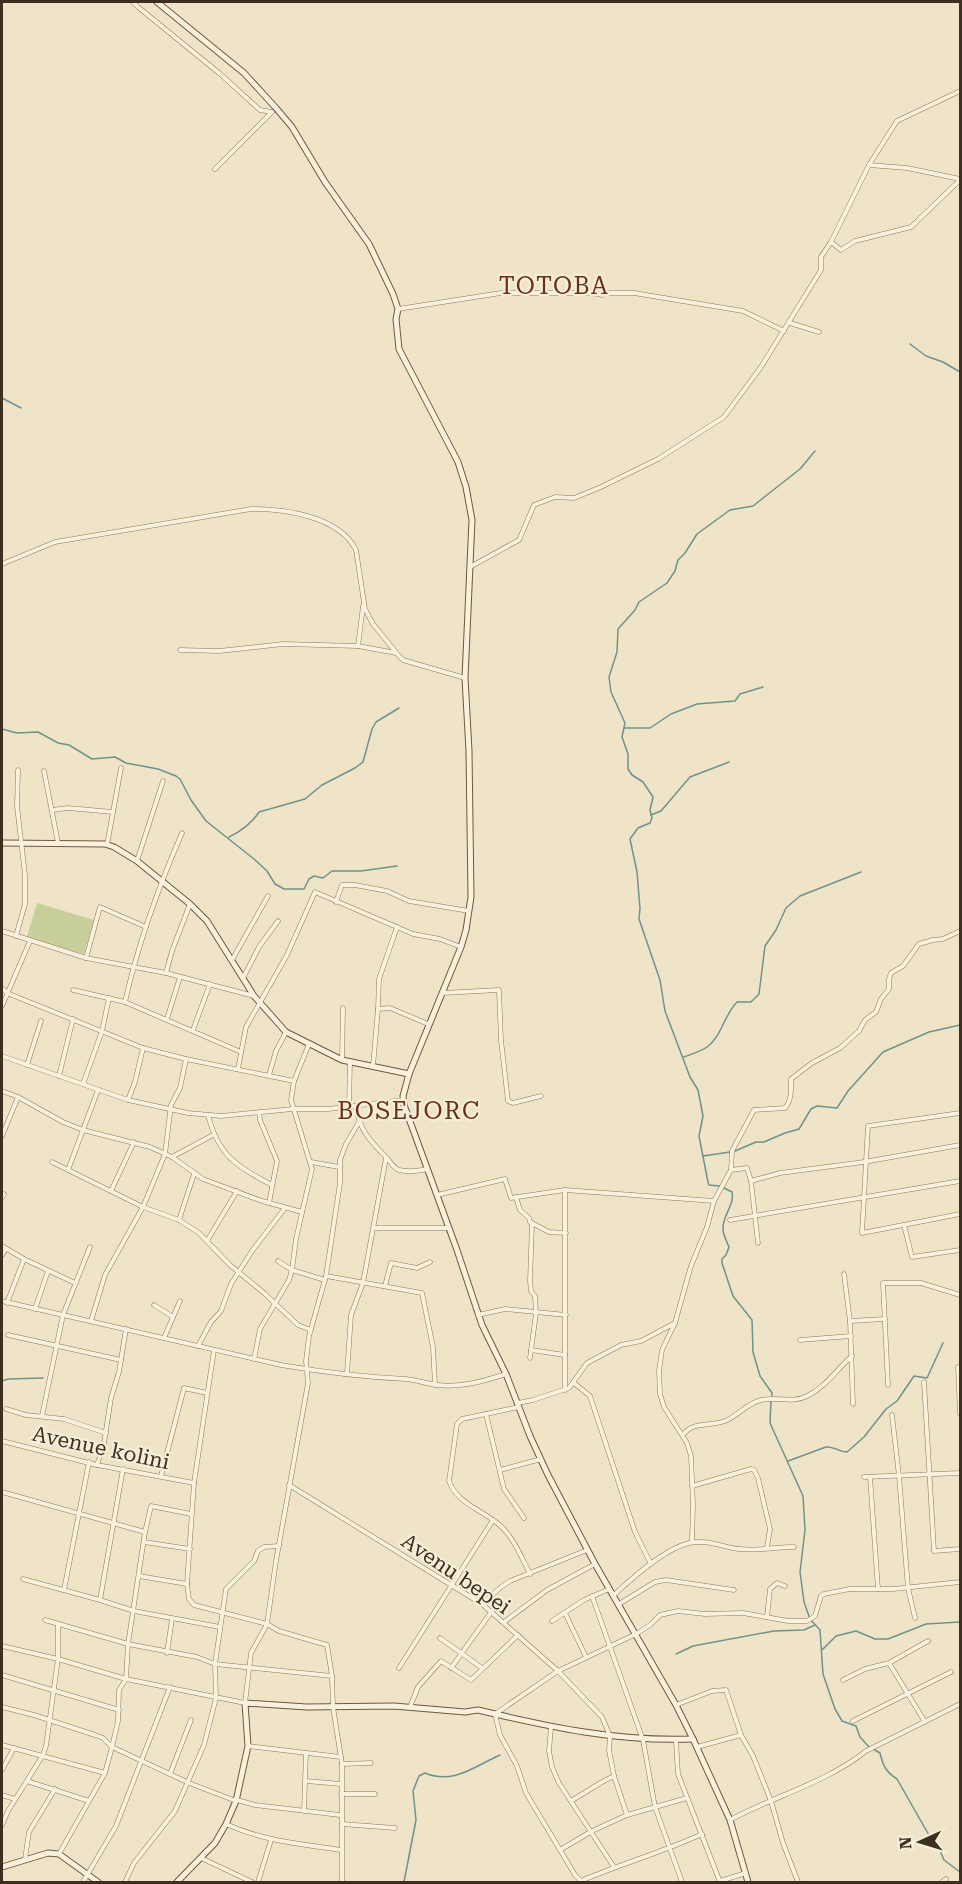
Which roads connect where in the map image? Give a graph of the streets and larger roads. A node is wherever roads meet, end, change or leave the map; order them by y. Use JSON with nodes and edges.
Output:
{"nodes":[{"id":1,"x":133,"y":2,"type":"edge"},
{"id":2,"x":157,"y":2,"type":"edge"},
{"id":3,"x":960,"y":91,"type":"edge"},
{"id":4,"x":274,"y":110,"type":"junction"},
{"id":5,"x":869,"y":165,"type":"junction"},
{"id":6,"x":215,"y":169,"type":"dead end"},
{"id":7,"x":960,"y":179,"type":"edge"},
{"id":8,"x":831,"y":242,"type":"junction"},
{"id":9,"x":398,"y":309,"type":"junction"},
{"id":10,"x":790,"y":323,"type":"junction"},
{"id":11,"x":784,"y":331,"type":"junction"},
{"id":12,"x":819,"y":332,"type":"dead end"},
{"id":13,"x":2,"y":564,"type":"edge"},
{"id":14,"x":470,"y":567,"type":"junction"},
{"id":15,"x":363,"y":602,"type":"junction"},
{"id":16,"x":358,"y":646,"type":"junction"},
{"id":17,"x":180,"y":650,"type":"dead end"},
{"id":18,"x":397,"y":653,"type":"junction"},
{"id":19,"x":465,"y":678,"type":"junction"},
{"id":20,"x":121,"y":768,"type":"dead end"},
{"id":21,"x":18,"y":770,"type":"dead end"},
{"id":22,"x":44,"y":771,"type":"dead end"},
{"id":23,"x":163,"y":781,"type":"dead end"},
{"id":24,"x":52,"y":810,"type":"junction"},
{"id":25,"x":113,"y":812,"type":"junction"},
{"id":26,"x":182,"y":833,"type":"dead end"},
{"id":27,"x":2,"y":843,"type":"edge"},
{"id":28,"x":21,"y":844,"type":"junction"},
{"id":29,"x":58,"y":844,"type":"junction"},
{"id":30,"x":107,"y":845,"type":"junction"},
{"id":31,"x":137,"y":861,"type":"junction"},
{"id":32,"x":160,"y":882,"type":"junction"},
{"id":33,"x":268,"y":896,"type":"dead end"},
{"id":34,"x":336,"y":902,"type":"junction"},
{"id":35,"x":190,"y":904,"type":"junction"},
{"id":36,"x":469,"y":911,"type":"junction"},
{"id":37,"x":278,"y":921,"type":"dead end"},
{"id":38,"x":146,"y":927,"type":"junction"},
{"id":39,"x":397,"y":927,"type":"junction"},
{"id":40,"x":2,"y":931,"type":"edge"},
{"id":41,"x":960,"y":931,"type":"edge"},
{"id":42,"x":16,"y":936,"type":"junction"},
{"id":43,"x":30,"y":941,"type":"junction"},
{"id":44,"x":461,"y":947,"type":"junction"},
{"id":45,"x":86,"y":958,"type":"junction"},
{"id":46,"x":231,"y":961,"type":"junction"},
{"id":47,"x":133,"y":968,"type":"junction"},
{"id":48,"x":166,"y":973,"type":"junction"},
{"id":49,"x":180,"y":977,"type":"junction"},
{"id":50,"x":243,"y":978,"type":"junction"},
{"id":51,"x":210,"y":984,"type":"junction"},
{"id":52,"x":2,"y":988,"type":"edge"},
{"id":53,"x":73,"y":990,"type":"dead end"},
{"id":54,"x":7,"y":993,"type":"junction"},
{"id":55,"x":442,"y":993,"type":"junction"},
{"id":56,"x":254,"y":996,"type":"junction"},
{"id":57,"x":109,"y":998,"type":"junction"},
{"id":58,"x":125,"y":1002,"type":"junction"},
{"id":59,"x":259,"y":1003,"type":"junction"},
{"id":60,"x":2,"y":1006,"type":"edge"},
{"id":61,"x":343,"y":1008,"type":"dead end"},
{"id":62,"x":378,"y":1009,"type":"junction"},
{"id":63,"x":73,"y":1019,"type":"junction"},
{"id":64,"x":167,"y":1019,"type":"junction"},
{"id":65,"x":41,"y":1021,"type":"dead end"},
{"id":66,"x":428,"y":1024,"type":"junction"},
{"id":67,"x":194,"y":1030,"type":"junction"},
{"id":68,"x":102,"y":1031,"type":"junction"},
{"id":69,"x":286,"y":1032,"type":"junction"},
{"id":70,"x":309,"y":1044,"type":"junction"},
{"id":71,"x":143,"y":1048,"type":"junction"},
{"id":72,"x":241,"y":1052,"type":"junction"},
{"id":73,"x":2,"y":1056,"type":"edge"},
{"id":74,"x":186,"y":1059,"type":"junction"},
{"id":75,"x":342,"y":1060,"type":"junction"},
{"id":76,"x":350,"y":1062,"type":"junction"},
{"id":77,"x":27,"y":1065,"type":"junction"},
{"id":78,"x":373,"y":1067,"type":"junction"},
{"id":79,"x":238,"y":1070,"type":"junction"},
{"id":80,"x":409,"y":1074,"type":"junction"},
{"id":81,"x":59,"y":1076,"type":"junction"},
{"id":82,"x":269,"y":1076,"type":"junction"},
{"id":83,"x":294,"y":1081,"type":"junction"},
{"id":84,"x":83,"y":1084,"type":"junction"},
{"id":85,"x":98,"y":1090,"type":"junction"},
{"id":86,"x":2,"y":1091,"type":"edge"},
{"id":87,"x":541,"y":1096,"type":"dead end"},
{"id":88,"x":18,"y":1097,"type":"junction"},
{"id":89,"x":128,"y":1100,"type":"junction"},
{"id":90,"x":403,"y":1100,"type":"junction"},
{"id":91,"x":349,"y":1106,"type":"junction"},
{"id":92,"x":355,"y":1106,"type":"junction"},
{"id":93,"x":293,"y":1109,"type":"junction"},
{"id":94,"x":171,"y":1111,"type":"junction"},
{"id":95,"x":259,"y":1112,"type":"junction"},
{"id":96,"x":960,"y":1113,"type":"edge"},
{"id":97,"x":208,"y":1115,"type":"junction"},
{"id":98,"x":359,"y":1122,"type":"junction"},
{"id":99,"x":3,"y":1130,"type":"edge"},
{"id":100,"x":83,"y":1130,"type":"junction"},
{"id":101,"x":213,"y":1135,"type":"junction"},
{"id":102,"x":2,"y":1136,"type":"edge"},
{"id":103,"x":134,"y":1142,"type":"junction"},
{"id":104,"x":960,"y":1145,"type":"edge"},
{"id":105,"x":165,"y":1154,"type":"junction"},
{"id":106,"x":172,"y":1157,"type":"junction"},
{"id":107,"x":386,"y":1158,"type":"junction"},
{"id":108,"x":52,"y":1162,"type":"dead end"},
{"id":109,"x":310,"y":1162,"type":"junction"},
{"id":110,"x":864,"y":1162,"type":"junction"},
{"id":111,"x":339,"y":1167,"type":"junction"},
{"id":112,"x":427,"y":1169,"type":"junction"},
{"id":113,"x":68,"y":1170,"type":"junction"},
{"id":114,"x":731,"y":1170,"type":"junction"},
{"id":115,"x":194,"y":1174,"type":"junction"},
{"id":116,"x":751,"y":1181,"type":"junction"},
{"id":117,"x":960,"y":1181,"type":"edge"},
{"id":118,"x":272,"y":1185,"type":"junction"},
{"id":119,"x":565,"y":1190,"type":"junction"},
{"id":120,"x":111,"y":1191,"type":"junction"},
{"id":121,"x":237,"y":1191,"type":"junction"},
{"id":122,"x":437,"y":1195,"type":"junction"},
{"id":123,"x":516,"y":1197,"type":"junction"},
{"id":124,"x":863,"y":1197,"type":"junction"},
{"id":125,"x":714,"y":1201,"type":"junction"},
{"id":126,"x":268,"y":1203,"type":"junction"},
{"id":127,"x":143,"y":1207,"type":"junction"},
{"id":128,"x":285,"y":1208,"type":"junction"},
{"id":129,"x":302,"y":1212,"type":"junction"},
{"id":130,"x":960,"y":1214,"type":"edge"},
{"id":131,"x":754,"y":1216,"type":"junction"},
{"id":132,"x":179,"y":1220,"type":"junction"},
{"id":133,"x":730,"y":1221,"type":"dead end"},
{"id":134,"x":532,"y":1223,"type":"junction"},
{"id":135,"x":904,"y":1225,"type":"junction"},
{"id":136,"x":374,"y":1228,"type":"junction"},
{"id":137,"x":449,"y":1228,"type":"junction"},
{"id":138,"x":566,"y":1233,"type":"junction"},
{"id":139,"x":207,"y":1241,"type":"junction"},
{"id":140,"x":758,"y":1243,"type":"dead end"},
{"id":141,"x":2,"y":1246,"type":"edge"},
{"id":142,"x":90,"y":1247,"type":"dead end"},
{"id":143,"x":6,"y":1248,"type":"junction"},
{"id":144,"x":960,"y":1250,"type":"edge"},
{"id":145,"x":2,"y":1256,"type":"edge"},
{"id":146,"x":24,"y":1259,"type":"junction"},
{"id":147,"x":278,"y":1261,"type":"dead end"},
{"id":148,"x":430,"y":1262,"type":"dead end"},
{"id":149,"x":292,"y":1270,"type":"junction"},
{"id":150,"x":48,"y":1271,"type":"junction"},
{"id":151,"x":239,"y":1272,"type":"junction"},
{"id":152,"x":844,"y":1274,"type":"dead end"},
{"id":153,"x":325,"y":1278,"type":"junction"},
{"id":154,"x":75,"y":1283,"type":"junction"},
{"id":155,"x":363,"y":1283,"type":"junction"},
{"id":156,"x":385,"y":1286,"type":"junction"},
{"id":157,"x":960,"y":1295,"type":"edge"},
{"id":158,"x":180,"y":1300,"type":"dead end"},
{"id":159,"x":2,"y":1301,"type":"edge"},
{"id":160,"x":7,"y":1302,"type":"junction"},
{"id":161,"x":275,"y":1303,"type":"junction"},
{"id":162,"x":154,"y":1305,"type":"dead end"},
{"id":163,"x":35,"y":1309,"type":"junction"},
{"id":164,"x":536,"y":1313,"type":"junction"},
{"id":165,"x":63,"y":1315,"type":"junction"},
{"id":166,"x":478,"y":1315,"type":"junction"},
{"id":167,"x":566,"y":1315,"type":"junction"},
{"id":168,"x":173,"y":1317,"type":"junction"},
{"id":169,"x":885,"y":1318,"type":"junction"},
{"id":170,"x":91,"y":1321,"type":"junction"},
{"id":171,"x":850,"y":1321,"type":"junction"},
{"id":172,"x":675,"y":1323,"type":"junction"},
{"id":173,"x":126,"y":1329,"type":"junction"},
{"id":174,"x":311,"y":1330,"type":"junction"},
{"id":175,"x":8,"y":1335,"type":"dead end"},
{"id":176,"x":851,"y":1336,"type":"junction"},
{"id":177,"x":164,"y":1338,"type":"junction"},
{"id":178,"x":800,"y":1340,"type":"dead end"},
{"id":179,"x":57,"y":1346,"type":"junction"},
{"id":180,"x":198,"y":1346,"type":"junction"},
{"id":181,"x":214,"y":1350,"type":"junction"},
{"id":182,"x":531,"y":1350,"type":"junction"},
{"id":183,"x":565,"y":1355,"type":"junction"},
{"id":184,"x":852,"y":1356,"type":"junction"},
{"id":185,"x":530,"y":1358,"type":"dead end"},
{"id":186,"x":254,"y":1359,"type":"junction"},
{"id":187,"x":121,"y":1360,"type":"junction"},
{"id":188,"x":960,"y":1367,"type":"edge"},
{"id":189,"x":308,"y":1370,"type":"junction"},
{"id":190,"x":347,"y":1374,"type":"junction"},
{"id":191,"x":506,"y":1374,"type":"junction"},
{"id":192,"x":924,"y":1382,"type":"dead end"},
{"id":193,"x":574,"y":1383,"type":"junction"},
{"id":194,"x":435,"y":1385,"type":"junction"},
{"id":195,"x":888,"y":1385,"type":"dead end"},
{"id":196,"x":565,"y":1390,"type":"junction"},
{"id":197,"x":207,"y":1393,"type":"junction"},
{"id":198,"x":854,"y":1404,"type":"dead end"},
{"id":199,"x":519,"y":1405,"type":"junction"},
{"id":200,"x":6,"y":1409,"type":"dead end"},
{"id":201,"x":486,"y":1414,"type":"junction"},
{"id":202,"x":960,"y":1414,"type":"edge"},
{"id":203,"x":892,"y":1415,"type":"dead end"},
{"id":204,"x":42,"y":1416,"type":"junction"},
{"id":205,"x":106,"y":1433,"type":"junction"},
{"id":206,"x":683,"y":1435,"type":"junction"},
{"id":207,"x":2,"y":1441,"type":"edge"},
{"id":208,"x":541,"y":1459,"type":"junction"},
{"id":209,"x":89,"y":1462,"type":"junction"},
{"id":210,"x":98,"y":1465,"type":"junction"},
{"id":211,"x":123,"y":1469,"type":"junction"},
{"id":212,"x":500,"y":1470,"type":"junction"},
{"id":213,"x":960,"y":1473,"type":"edge"},
{"id":214,"x":930,"y":1474,"type":"junction"},
{"id":215,"x":160,"y":1476,"type":"junction"},
{"id":216,"x":899,"y":1476,"type":"junction"},
{"id":217,"x":194,"y":1483,"type":"junction"},
{"id":218,"x":289,"y":1485,"type":"junction"},
{"id":219,"x":692,"y":1486,"type":"junction"},
{"id":220,"x":2,"y":1492,"type":"edge"},
{"id":221,"x":78,"y":1514,"type":"junction"},
{"id":222,"x":191,"y":1514,"type":"junction"},
{"id":223,"x":524,"y":1518,"type":"dead end"},
{"id":224,"x":493,"y":1520,"type":"junction"},
{"id":225,"x":113,"y":1524,"type":"junction"},
{"id":226,"x":145,"y":1533,"type":"junction"},
{"id":227,"x":144,"y":1542,"type":"junction"},
{"id":228,"x":692,"y":1542,"type":"junction"},
{"id":229,"x":279,"y":1546,"type":"junction"},
{"id":230,"x":767,"y":1547,"type":"junction"},
{"id":231,"x":794,"y":1547,"type":"dead end"},
{"id":232,"x":190,"y":1549,"type":"junction"},
{"id":233,"x":588,"y":1549,"type":"junction"},
{"id":234,"x":960,"y":1549,"type":"edge"},
{"id":235,"x":595,"y":1564,"type":"junction"},
{"id":236,"x":651,"y":1564,"type":"junction"},
{"id":237,"x":530,"y":1574,"type":"junction"},
{"id":238,"x":139,"y":1576,"type":"junction"},
{"id":239,"x":23,"y":1579,"type":"dead end"},
{"id":240,"x":960,"y":1582,"type":"edge"},
{"id":241,"x":187,"y":1584,"type":"junction"},
{"id":242,"x":453,"y":1585,"type":"junction"},
{"id":243,"x":785,"y":1586,"type":"dead end"},
{"id":244,"x":908,"y":1588,"type":"junction"},
{"id":245,"x":609,"y":1589,"type":"junction"},
{"id":246,"x":878,"y":1589,"type":"junction"},
{"id":247,"x":64,"y":1590,"type":"junction"},
{"id":248,"x":734,"y":1590,"type":"dead end"},
{"id":249,"x":614,"y":1594,"type":"junction"},
{"id":250,"x":592,"y":1596,"type":"junction"},
{"id":251,"x":100,"y":1600,"type":"junction"},
{"id":252,"x":482,"y":1604,"type":"junction"},
{"id":253,"x":620,"y":1604,"type":"junction"},
{"id":254,"x":134,"y":1611,"type":"junction"},
{"id":255,"x":492,"y":1611,"type":"junction"},
{"id":256,"x":222,"y":1613,"type":"junction"},
{"id":257,"x":565,"y":1613,"type":"junction"},
{"id":258,"x":767,"y":1617,"type":"junction"},
{"id":259,"x":915,"y":1618,"type":"dead end"},
{"id":260,"x":172,"y":1619,"type":"junction"},
{"id":261,"x":45,"y":1620,"type":"dead end"},
{"id":262,"x":552,"y":1621,"type":"dead end"},
{"id":263,"x":504,"y":1622,"type":"junction"},
{"id":264,"x":58,"y":1624,"type":"junction"},
{"id":265,"x":267,"y":1624,"type":"junction"},
{"id":266,"x":220,"y":1627,"type":"junction"},
{"id":267,"x":636,"y":1634,"type":"junction"},
{"id":268,"x":518,"y":1635,"type":"junction"},
{"id":269,"x":440,"y":1638,"type":"dead end"},
{"id":270,"x":928,"y":1641,"type":"dead end"},
{"id":271,"x":128,"y":1644,"type":"junction"},
{"id":272,"x":611,"y":1645,"type":"junction"},
{"id":273,"x":2,"y":1646,"type":"edge"},
{"id":274,"x":167,"y":1653,"type":"junction"},
{"id":275,"x":461,"y":1654,"type":"junction"},
{"id":276,"x":586,"y":1657,"type":"junction"},
{"id":277,"x":58,"y":1659,"type":"junction"},
{"id":278,"x":889,"y":1663,"type":"junction"},
{"id":279,"x":215,"y":1664,"type":"junction"},
{"id":280,"x":399,"y":1668,"type":"dead end"},
{"id":281,"x":451,"y":1668,"type":"junction"},
{"id":282,"x":482,"y":1668,"type":"junction"},
{"id":283,"x":248,"y":1669,"type":"junction"},
{"id":284,"x":558,"y":1671,"type":"junction"},
{"id":285,"x":951,"y":1672,"type":"dead end"},
{"id":286,"x":2,"y":1675,"type":"edge"},
{"id":287,"x":332,"y":1676,"type":"junction"},
{"id":288,"x":126,"y":1679,"type":"junction"},
{"id":289,"x":843,"y":1680,"type":"dead end"},
{"id":290,"x":171,"y":1687,"type":"junction"},
{"id":291,"x":53,"y":1690,"type":"junction"},
{"id":292,"x":907,"y":1693,"type":"junction"},
{"id":293,"x":216,"y":1698,"type":"junction"},
{"id":294,"x":244,"y":1703,"type":"junction"},
{"id":295,"x":960,"y":1704,"type":"edge"},
{"id":296,"x":676,"y":1705,"type":"junction"},
{"id":297,"x":2,"y":1707,"type":"edge"},
{"id":298,"x":333,"y":1707,"type":"junction"},
{"id":299,"x":410,"y":1707,"type":"junction"},
{"id":300,"x":119,"y":1710,"type":"junction"},
{"id":301,"x":495,"y":1714,"type":"junction"},
{"id":302,"x":50,"y":1720,"type":"junction"},
{"id":303,"x":191,"y":1720,"type":"dead end"},
{"id":304,"x":853,"y":1721,"type":"dead end"},
{"id":305,"x":925,"y":1722,"type":"junction"},
{"id":306,"x":550,"y":1727,"type":"junction"},
{"id":307,"x":741,"y":1735,"type":"junction"},
{"id":308,"x":610,"y":1736,"type":"junction"},
{"id":309,"x":693,"y":1739,"type":"junction"},
{"id":310,"x":643,"y":1740,"type":"junction"},
{"id":311,"x":676,"y":1740,"type":"junction"},
{"id":312,"x":2,"y":1745,"type":"edge"},
{"id":313,"x":248,"y":1746,"type":"junction"},
{"id":314,"x":112,"y":1747,"type":"junction"},
{"id":315,"x":697,"y":1747,"type":"junction"},
{"id":316,"x":14,"y":1748,"type":"junction"},
{"id":317,"x":306,"y":1753,"type":"junction"},
{"id":318,"x":43,"y":1755,"type":"junction"},
{"id":319,"x":341,"y":1757,"type":"junction"},
{"id":320,"x":142,"y":1761,"type":"junction"},
{"id":321,"x":371,"y":1763,"type":"dead end"},
{"id":322,"x":342,"y":1764,"type":"junction"},
{"id":323,"x":2,"y":1770,"type":"edge"},
{"id":324,"x":105,"y":1773,"type":"junction"},
{"id":325,"x":170,"y":1774,"type":"junction"},
{"id":326,"x":615,"y":1776,"type":"junction"},
{"id":327,"x":27,"y":1781,"type":"junction"},
{"id":328,"x":306,"y":1782,"type":"junction"},
{"id":329,"x":189,"y":1783,"type":"junction"},
{"id":330,"x":341,"y":1784,"type":"junction"},
{"id":331,"x":55,"y":1789,"type":"junction"},
{"id":332,"x":341,"y":1794,"type":"junction"},
{"id":333,"x":375,"y":1794,"type":"dead end"},
{"id":334,"x":2,"y":1795,"type":"edge"},
{"id":335,"x":687,"y":1798,"type":"junction"},
{"id":336,"x":15,"y":1799,"type":"junction"},
{"id":337,"x":236,"y":1800,"type":"junction"},
{"id":338,"x":89,"y":1801,"type":"junction"},
{"id":339,"x":571,"y":1801,"type":"junction"},
{"id":340,"x":771,"y":1801,"type":"junction"},
{"id":341,"x":655,"y":1807,"type":"junction"},
{"id":342,"x":304,"y":1811,"type":"junction"},
{"id":343,"x":340,"y":1815,"type":"junction"},
{"id":344,"x":627,"y":1815,"type":"junction"},
{"id":345,"x":730,"y":1820,"type":"junction"},
{"id":346,"x":226,"y":1824,"type":"junction"},
{"id":347,"x":342,"y":1824,"type":"junction"},
{"id":348,"x":2,"y":1826,"type":"edge"},
{"id":349,"x":395,"y":1828,"type":"dead end"},
{"id":350,"x":592,"y":1831,"type":"junction"},
{"id":351,"x":702,"y":1834,"type":"junction"},
{"id":352,"x":271,"y":1840,"type":"junction"},
{"id":353,"x":670,"y":1848,"type":"junction"},
{"id":354,"x":341,"y":1850,"type":"junction"},
{"id":355,"x":560,"y":1850,"type":"junction"},
{"id":356,"x":59,"y":1854,"type":"junction"},
{"id":357,"x":201,"y":1858,"type":"junction"},
{"id":358,"x":25,"y":1859,"type":"junction"},
{"id":359,"x":2,"y":1867,"type":"edge"},
{"id":360,"x":614,"y":1867,"type":"junction"},
{"id":361,"x":2,"y":1872,"type":"edge"},
{"id":362,"x":746,"y":1873,"type":"junction"},
{"id":363,"x":88,"y":1875,"type":"junction"},
{"id":364,"x":946,"y":1879,"type":"dead end"},
{"id":365,"x":342,"y":1881,"type":"edge"},
{"id":366,"x":83,"y":1882,"type":"edge"},
{"id":367,"x":98,"y":1882,"type":"edge"},
{"id":368,"x":125,"y":1882,"type":"edge"},
{"id":369,"x":177,"y":1882,"type":"edge"},
{"id":370,"x":252,"y":1882,"type":"edge"},
{"id":371,"x":258,"y":1882,"type":"edge"},
{"id":372,"x":350,"y":1882,"type":"edge"},
{"id":373,"x":682,"y":1882,"type":"edge"},
{"id":374,"x":720,"y":1882,"type":"edge"},
{"id":375,"x":748,"y":1882,"type":"edge"},
{"id":376,"x":798,"y":1882,"type":"edge"},
{"id":377,"x":942,"y":1882,"type":"edge"}],
"edges":[{"from":1,"to":4,"type":"street"},
{"from":2,"to":4,"type":"street"},
{"from":3,"to":5,"type":"street"},
{"from":4,"to":6,"type":"street"},
{"from":4,"to":9,"type":"street"},
{"from":5,"to":7,"type":"street"},
{"from":5,"to":8,"type":"street"},
{"from":7,"to":8,"type":"street"},
{"from":8,"to":10,"type":"street"},
{"from":9,"to":11,"type":"street"},
{"from":9,"to":14,"type":"street"},
{"from":10,"to":11,"type":"street"},
{"from":10,"to":12,"type":"street"},
{"from":11,"to":14,"type":"street"},
{"from":13,"to":15,"type":"street"},
{"from":14,"to":19,"type":"street"},
{"from":15,"to":16,"type":"street"},
{"from":15,"to":18,"type":"street"},
{"from":16,"to":17,"type":"street"},
{"from":16,"to":18,"type":"street"},
{"from":18,"to":19,"type":"street"},
{"from":19,"to":36,"type":"street"},
{"from":20,"to":25,"type":"street"},
{"from":21,"to":28,"type":"street"},
{"from":22,"to":24,"type":"street"},
{"from":23,"to":31,"type":"street"},
{"from":24,"to":25,"type":"street"},
{"from":24,"to":29,"type":"street"},
{"from":25,"to":30,"type":"street"},
{"from":26,"to":32,"type":"street"},
{"from":27,"to":28,"type":"street"},
{"from":28,"to":29,"type":"street"},
{"from":28,"to":42,"type":"street"},
{"from":29,"to":30,"type":"street"},
{"from":30,"to":31,"type":"street"},
{"from":31,"to":32,"type":"street"},
{"from":32,"to":35,"type":"street"},
{"from":32,"to":38,"type":"street"},
{"from":33,"to":46,"type":"street"},
{"from":34,"to":36,"type":"street"},
{"from":34,"to":39,"type":"street"},
{"from":34,"to":59,"type":"street"},
{"from":35,"to":46,"type":"street"},
{"from":35,"to":48,"type":"street"},
{"from":36,"to":44,"type":"street"},
{"from":37,"to":50,"type":"street"},
{"from":38,"to":45,"type":"street"},
{"from":38,"to":47,"type":"street"},
{"from":39,"to":44,"type":"street"},
{"from":39,"to":62,"type":"street"},
{"from":40,"to":42,"type":"street"},
{"from":41,"to":114,"type":"street"},
{"from":42,"to":43,"type":"street"},
{"from":43,"to":45,"type":"street"},
{"from":43,"to":54,"type":"street"},
{"from":44,"to":55,"type":"street"},
{"from":45,"to":47,"type":"street"},
{"from":46,"to":50,"type":"street"},
{"from":47,"to":48,"type":"street"},
{"from":47,"to":58,"type":"street"},
{"from":48,"to":49,"type":"street"},
{"from":49,"to":51,"type":"street"},
{"from":49,"to":64,"type":"street"},
{"from":50,"to":56,"type":"street"},
{"from":51,"to":56,"type":"street"},
{"from":51,"to":67,"type":"street"},
{"from":52,"to":54,"type":"street"},
{"from":53,"to":57,"type":"street"},
{"from":54,"to":60,"type":"street"},
{"from":54,"to":63,"type":"street"},
{"from":55,"to":66,"type":"street"},
{"from":55,"to":87,"type":"street"},
{"from":56,"to":59,"type":"street"},
{"from":57,"to":58,"type":"street"},
{"from":57,"to":68,"type":"street"},
{"from":58,"to":64,"type":"street"},
{"from":59,"to":69,"type":"street"},
{"from":59,"to":72,"type":"street"},
{"from":61,"to":75,"type":"street"},
{"from":62,"to":66,"type":"street"},
{"from":62,"to":78,"type":"street"},
{"from":63,"to":68,"type":"street"},
{"from":63,"to":81,"type":"street"},
{"from":64,"to":67,"type":"street"},
{"from":65,"to":77,"type":"street"},
{"from":66,"to":80,"type":"street"},
{"from":67,"to":72,"type":"street"},
{"from":68,"to":71,"type":"street"},
{"from":68,"to":84,"type":"street"},
{"from":69,"to":70,"type":"street"},
{"from":69,"to":82,"type":"street"},
{"from":70,"to":75,"type":"street"},
{"from":70,"to":83,"type":"street"},
{"from":71,"to":74,"type":"street"},
{"from":71,"to":89,"type":"street"},
{"from":72,"to":79,"type":"street"},
{"from":73,"to":77,"type":"street"},
{"from":74,"to":79,"type":"street"},
{"from":74,"to":94,"type":"street"},
{"from":75,"to":76,"type":"street"},
{"from":76,"to":78,"type":"street"},
{"from":76,"to":91,"type":"street"},
{"from":77,"to":81,"type":"street"},
{"from":78,"to":80,"type":"street"},
{"from":79,"to":82,"type":"street"},
{"from":80,"to":90,"type":"street"},
{"from":81,"to":84,"type":"street"},
{"from":82,"to":83,"type":"street"},
{"from":83,"to":93,"type":"street"},
{"from":84,"to":85,"type":"street"},
{"from":85,"to":89,"type":"street"},
{"from":85,"to":100,"type":"street"},
{"from":86,"to":88,"type":"street"},
{"from":88,"to":99,"type":"street"},
{"from":88,"to":100,"type":"street"},
{"from":89,"to":94,"type":"street"},
{"from":90,"to":92,"type":"street"},
{"from":90,"to":112,"type":"street"},
{"from":91,"to":92,"type":"street"},
{"from":91,"to":93,"type":"street"},
{"from":92,"to":98,"type":"street"},
{"from":93,"to":95,"type":"street"},
{"from":93,"to":109,"type":"street"},
{"from":94,"to":97,"type":"street"},
{"from":94,"to":105,"type":"street"},
{"from":95,"to":97,"type":"street"},
{"from":95,"to":118,"type":"street"},
{"from":96,"to":110,"type":"street"},
{"from":97,"to":101,"type":"street"},
{"from":98,"to":107,"type":"street"},
{"from":98,"to":111,"type":"street"},
{"from":99,"to":102,"type":"street"},
{"from":100,"to":103,"type":"street"},
{"from":100,"to":113,"type":"street"},
{"from":101,"to":106,"type":"street"},
{"from":101,"to":118,"type":"street"},
{"from":103,"to":105,"type":"street"},
{"from":103,"to":120,"type":"street"},
{"from":104,"to":110,"type":"street"},
{"from":105,"to":106,"type":"street"},
{"from":105,"to":127,"type":"street"},
{"from":106,"to":115,"type":"street"},
{"from":107,"to":112,"type":"street"},
{"from":107,"to":136,"type":"street"},
{"from":108,"to":113,"type":"street"},
{"from":109,"to":111,"type":"street"},
{"from":109,"to":129,"type":"street"},
{"from":110,"to":116,"type":"street"},
{"from":110,"to":124,"type":"street"},
{"from":111,"to":153,"type":"street"},
{"from":112,"to":122,"type":"street"},
{"from":113,"to":120,"type":"street"},
{"from":114,"to":116,"type":"street"},
{"from":114,"to":125,"type":"street"},
{"from":115,"to":121,"type":"street"},
{"from":115,"to":132,"type":"street"},
{"from":116,"to":131,"type":"street"},
{"from":117,"to":124,"type":"street"},
{"from":118,"to":126,"type":"street"},
{"from":119,"to":123,"type":"street"},
{"from":119,"to":125,"type":"street"},
{"from":119,"to":138,"type":"street"},
{"from":120,"to":127,"type":"street"},
{"from":121,"to":126,"type":"street"},
{"from":121,"to":139,"type":"street"},
{"from":122,"to":123,"type":"street"},
{"from":122,"to":137,"type":"street"},
{"from":123,"to":134,"type":"street"},
{"from":124,"to":131,"type":"street"},
{"from":124,"to":135,"type":"street"},
{"from":125,"to":172,"type":"street"},
{"from":126,"to":128,"type":"street"},
{"from":127,"to":132,"type":"street"},
{"from":127,"to":170,"type":"street"},
{"from":128,"to":129,"type":"street"},
{"from":128,"to":151,"type":"street"},
{"from":129,"to":149,"type":"street"},
{"from":130,"to":135,"type":"street"},
{"from":131,"to":133,"type":"street"},
{"from":131,"to":140,"type":"street"},
{"from":132,"to":139,"type":"street"},
{"from":134,"to":138,"type":"street"},
{"from":134,"to":164,"type":"street"},
{"from":135,"to":144,"type":"street"},
{"from":136,"to":137,"type":"street"},
{"from":136,"to":155,"type":"street"},
{"from":137,"to":166,"type":"street"},
{"from":138,"to":167,"type":"street"},
{"from":139,"to":151,"type":"street"},
{"from":141,"to":143,"type":"street"},
{"from":142,"to":154,"type":"street"},
{"from":143,"to":145,"type":"street"},
{"from":143,"to":146,"type":"street"},
{"from":146,"to":150,"type":"street"},
{"from":146,"to":160,"type":"street"},
{"from":147,"to":149,"type":"street"},
{"from":148,"to":156,"type":"street"},
{"from":149,"to":153,"type":"street"},
{"from":149,"to":161,"type":"street"},
{"from":150,"to":154,"type":"street"},
{"from":150,"to":163,"type":"street"},
{"from":151,"to":161,"type":"street"},
{"from":151,"to":180,"type":"street"},
{"from":152,"to":171,"type":"street"},
{"from":153,"to":155,"type":"street"},
{"from":153,"to":174,"type":"street"},
{"from":154,"to":165,"type":"street"},
{"from":155,"to":156,"type":"street"},
{"from":155,"to":190,"type":"street"},
{"from":156,"to":194,"type":"street"},
{"from":157,"to":169,"type":"street"},
{"from":158,"to":168,"type":"street"},
{"from":159,"to":160,"type":"street"},
{"from":160,"to":163,"type":"street"},
{"from":161,"to":174,"type":"street"},
{"from":161,"to":186,"type":"street"},
{"from":162,"to":168,"type":"street"},
{"from":163,"to":165,"type":"street"},
{"from":164,"to":166,"type":"street"},
{"from":164,"to":167,"type":"street"},
{"from":164,"to":182,"type":"street"},
{"from":165,"to":170,"type":"street"},
{"from":165,"to":179,"type":"street"},
{"from":166,"to":191,"type":"street"},
{"from":167,"to":183,"type":"street"},
{"from":168,"to":177,"type":"street"},
{"from":169,"to":171,"type":"street"},
{"from":169,"to":195,"type":"street"},
{"from":170,"to":173,"type":"street"},
{"from":171,"to":176,"type":"street"},
{"from":172,"to":193,"type":"street"},
{"from":172,"to":206,"type":"street"},
{"from":173,"to":177,"type":"street"},
{"from":173,"to":187,"type":"street"},
{"from":174,"to":189,"type":"street"},
{"from":175,"to":179,"type":"street"},
{"from":176,"to":178,"type":"street"},
{"from":176,"to":184,"type":"street"},
{"from":177,"to":180,"type":"street"},
{"from":179,"to":187,"type":"street"},
{"from":179,"to":204,"type":"street"},
{"from":180,"to":181,"type":"street"},
{"from":181,"to":186,"type":"street"},
{"from":181,"to":197,"type":"street"},
{"from":182,"to":183,"type":"street"},
{"from":182,"to":185,"type":"street"},
{"from":183,"to":196,"type":"street"},
{"from":184,"to":198,"type":"street"},
{"from":184,"to":206,"type":"street"},
{"from":186,"to":189,"type":"street"},
{"from":187,"to":205,"type":"street"},
{"from":188,"to":202,"type":"street"},
{"from":189,"to":190,"type":"street"},
{"from":189,"to":218,"type":"street"},
{"from":190,"to":194,"type":"street"},
{"from":191,"to":194,"type":"street"},
{"from":191,"to":199,"type":"street"},
{"from":192,"to":214,"type":"street"},
{"from":193,"to":196,"type":"street"},
{"from":193,"to":236,"type":"street"},
{"from":196,"to":199,"type":"street"},
{"from":197,"to":215,"type":"street"},
{"from":197,"to":217,"type":"street"},
{"from":199,"to":201,"type":"street"},
{"from":199,"to":208,"type":"street"},
{"from":200,"to":204,"type":"street"},
{"from":201,"to":212,"type":"street"},
{"from":201,"to":224,"type":"street"},
{"from":203,"to":216,"type":"street"},
{"from":204,"to":205,"type":"street"},
{"from":205,"to":210,"type":"street"},
{"from":206,"to":219,"type":"street"},
{"from":207,"to":209,"type":"street","name":"Avenue kolini"},
{"from":208,"to":212,"type":"street"},
{"from":208,"to":233,"type":"street"},
{"from":209,"to":210,"type":"street","name":"Avenue kolini"},
{"from":209,"to":221,"type":"street"},
{"from":210,"to":211,"type":"street","name":"Avenue kolini"},
{"from":211,"to":215,"type":"street","name":"Avenue kolini"},
{"from":211,"to":225,"type":"street"},
{"from":212,"to":223,"type":"street"},
{"from":213,"to":214,"type":"street"},
{"from":214,"to":216,"type":"street"},
{"from":214,"to":234,"type":"street"},
{"from":215,"to":217,"type":"street","name":"Avenue kolini"},
{"from":216,"to":244,"type":"street"},
{"from":216,"to":246,"type":"street"},
{"from":217,"to":222,"type":"street"},
{"from":218,"to":229,"type":"street"},
{"from":218,"to":242,"type":"street","name":"Avenu bepei"},
{"from":219,"to":228,"type":"street"},
{"from":219,"to":230,"type":"street"},
{"from":220,"to":221,"type":"street"},
{"from":221,"to":225,"type":"street"},
{"from":221,"to":247,"type":"street"},
{"from":222,"to":226,"type":"street"},
{"from":222,"to":232,"type":"street"},
{"from":224,"to":237,"type":"street"},
{"from":224,"to":242,"type":"street"},
{"from":225,"to":226,"type":"street"},
{"from":225,"to":251,"type":"street"},
{"from":226,"to":227,"type":"street"},
{"from":227,"to":232,"type":"street"},
{"from":227,"to":238,"type":"street"},
{"from":228,"to":230,"type":"street"},
{"from":228,"to":236,"type":"street"},
{"from":229,"to":256,"type":"street"},
{"from":229,"to":265,"type":"street"},
{"from":230,"to":231,"type":"street"},
{"from":232,"to":241,"type":"street"},
{"from":233,"to":235,"type":"street"},
{"from":233,"to":237,"type":"street"},
{"from":235,"to":245,"type":"street"},
{"from":235,"to":263,"type":"street"},
{"from":236,"to":249,"type":"street"},
{"from":237,"to":252,"type":"street"},
{"from":238,"to":241,"type":"street"},
{"from":238,"to":254,"type":"street"},
{"from":239,"to":247,"type":"street"},
{"from":240,"to":244,"type":"street"},
{"from":241,"to":256,"type":"street"},
{"from":242,"to":252,"type":"street","name":"Avenu bepei"},
{"from":242,"to":280,"type":"street"},
{"from":243,"to":258,"type":"street"},
{"from":244,"to":246,"type":"street"},
{"from":244,"to":259,"type":"street"},
{"from":245,"to":249,"type":"street"},
{"from":245,"to":250,"type":"street"},
{"from":246,"to":258,"type":"street"},
{"from":247,"to":251,"type":"street"},
{"from":248,"to":253,"type":"street"},
{"from":249,"to":253,"type":"street"},
{"from":250,"to":257,"type":"street"},
{"from":250,"to":272,"type":"street"},
{"from":251,"to":254,"type":"street"},
{"from":252,"to":255,"type":"street","name":"Avenu bepei"},
{"from":253,"to":267,"type":"street"},
{"from":254,"to":260,"type":"street"},
{"from":254,"to":271,"type":"street"},
{"from":255,"to":263,"type":"street","name":"Avenu bepei"},
{"from":255,"to":275,"type":"street"},
{"from":256,"to":265,"type":"street"},
{"from":256,"to":266,"type":"street"},
{"from":257,"to":262,"type":"street"},
{"from":257,"to":276,"type":"street"},
{"from":258,"to":267,"type":"street"},
{"from":260,"to":266,"type":"street"},
{"from":260,"to":274,"type":"street"},
{"from":261,"to":264,"type":"street"},
{"from":263,"to":268,"type":"street","name":"Avenu bepei"},
{"from":264,"to":271,"type":"street"},
{"from":264,"to":277,"type":"street"},
{"from":265,"to":283,"type":"street"},
{"from":265,"to":287,"type":"street"},
{"from":266,"to":279,"type":"street"},
{"from":267,"to":272,"type":"street"},
{"from":267,"to":296,"type":"street"},
{"from":268,"to":282,"type":"street"},
{"from":268,"to":284,"type":"street","name":"Avenu bepei"},
{"from":269,"to":275,"type":"street"},
{"from":270,"to":278,"type":"street"},
{"from":271,"to":274,"type":"street"},
{"from":271,"to":288,"type":"street"},
{"from":272,"to":276,"type":"street"},
{"from":272,"to":310,"type":"street"},
{"from":273,"to":277,"type":"street"},
{"from":274,"to":279,"type":"street"},
{"from":275,"to":281,"type":"street"},
{"from":275,"to":282,"type":"street"},
{"from":276,"to":284,"type":"street"},
{"from":277,"to":288,"type":"street"},
{"from":277,"to":291,"type":"street"},
{"from":278,"to":289,"type":"street"},
{"from":278,"to":292,"type":"street"},
{"from":279,"to":283,"type":"street"},
{"from":279,"to":293,"type":"street"},
{"from":281,"to":282,"type":"street"},
{"from":281,"to":299,"type":"street"},
{"from":283,"to":287,"type":"street"},
{"from":283,"to":294,"type":"street"},
{"from":284,"to":301,"type":"street"},
{"from":284,"to":308,"type":"street","name":"Avenu bepei"},
{"from":285,"to":292,"type":"street"},
{"from":286,"to":291,"type":"street"},
{"from":287,"to":298,"type":"street"},
{"from":288,"to":290,"type":"street"},
{"from":288,"to":300,"type":"street"},
{"from":290,"to":293,"type":"street"},
{"from":290,"to":320,"type":"street"},
{"from":291,"to":300,"type":"street"},
{"from":291,"to":302,"type":"street"},
{"from":292,"to":304,"type":"street"},
{"from":292,"to":305,"type":"street"},
{"from":293,"to":294,"type":"street"},
{"from":293,"to":329,"type":"street"},
{"from":294,"to":298,"type":"street"},
{"from":294,"to":313,"type":"street"},
{"from":295,"to":305,"type":"street"},
{"from":296,"to":307,"type":"street"},
{"from":296,"to":309,"type":"street"},
{"from":297,"to":302,"type":"street"},
{"from":298,"to":299,"type":"street"},
{"from":298,"to":319,"type":"street"},
{"from":299,"to":301,"type":"street"},
{"from":300,"to":314,"type":"street"},
{"from":301,"to":306,"type":"street"},
{"from":301,"to":355,"type":"street"},
{"from":302,"to":314,"type":"street"},
{"from":302,"to":318,"type":"street"},
{"from":303,"to":325,"type":"street"},
{"from":305,"to":340,"type":"street"},
{"from":306,"to":308,"type":"street"},
{"from":306,"to":339,"type":"street"},
{"from":307,"to":315,"type":"street"},
{"from":307,"to":340,"type":"street"},
{"from":308,"to":310,"type":"street"},
{"from":308,"to":326,"type":"street"},
{"from":309,"to":311,"type":"street"},
{"from":309,"to":315,"type":"street"},
{"from":310,"to":311,"type":"street"},
{"from":310,"to":341,"type":"street"},
{"from":311,"to":335,"type":"street"},
{"from":312,"to":316,"type":"street"},
{"from":313,"to":317,"type":"street"},
{"from":313,"to":337,"type":"street"},
{"from":314,"to":320,"type":"street"},
{"from":314,"to":324,"type":"street"},
{"from":315,"to":345,"type":"street"},
{"from":316,"to":318,"type":"street"},
{"from":316,"to":323,"type":"street"},
{"from":317,"to":319,"type":"street"},
{"from":317,"to":328,"type":"street"},
{"from":318,"to":324,"type":"street"},
{"from":318,"to":327,"type":"street"},
{"from":319,"to":322,"type":"street"},
{"from":320,"to":325,"type":"street"},
{"from":320,"to":363,"type":"street"},
{"from":321,"to":322,"type":"street"},
{"from":322,"to":330,"type":"street"},
{"from":324,"to":338,"type":"street"},
{"from":325,"to":329,"type":"street"},
{"from":326,"to":339,"type":"street"},
{"from":326,"to":344,"type":"street"},
{"from":327,"to":331,"type":"street"},
{"from":327,"to":336,"type":"street"},
{"from":328,"to":330,"type":"street"},
{"from":328,"to":342,"type":"street"},
{"from":329,"to":337,"type":"street"},
{"from":329,"to":368,"type":"street"},
{"from":330,"to":332,"type":"street"},
{"from":331,"to":338,"type":"street"},
{"from":331,"to":358,"type":"street"},
{"from":332,"to":333,"type":"street"},
{"from":332,"to":343,"type":"street"},
{"from":334,"to":336,"type":"street"},
{"from":335,"to":341,"type":"street"},
{"from":335,"to":351,"type":"street"},
{"from":336,"to":348,"type":"street"},
{"from":337,"to":342,"type":"street"},
{"from":337,"to":346,"type":"street"},
{"from":338,"to":356,"type":"street"},
{"from":339,"to":350,"type":"street"},
{"from":340,"to":345,"type":"street"},
{"from":340,"to":376,"type":"street"},
{"from":341,"to":344,"type":"street"},
{"from":341,"to":353,"type":"street"},
{"from":342,"to":343,"type":"street"},
{"from":343,"to":347,"type":"street"},
{"from":344,"to":350,"type":"street"},
{"from":345,"to":362,"type":"street"},
{"from":346,"to":352,"type":"street"},
{"from":346,"to":357,"type":"street"},
{"from":347,"to":349,"type":"street"},
{"from":347,"to":354,"type":"street"},
{"from":350,"to":355,"type":"street"},
{"from":350,"to":360,"type":"street"},
{"from":351,"to":353,"type":"street"},
{"from":351,"to":374,"type":"street"},
{"from":352,"to":354,"type":"street"},
{"from":352,"to":371,"type":"street"},
{"from":353,"to":360,"type":"street"},
{"from":353,"to":373,"type":"street"},
{"from":354,"to":365,"type":"street"},
{"from":355,"to":360,"type":"street"},
{"from":356,"to":358,"type":"street"},
{"from":356,"to":363,"type":"street"},
{"from":357,"to":369,"type":"street"},
{"from":357,"to":370,"type":"street"},
{"from":358,"to":359,"type":"street"},
{"from":359,"to":361,"type":"street"},
{"from":362,"to":374,"type":"street"},
{"from":362,"to":375,"type":"street"},
{"from":363,"to":366,"type":"street"},
{"from":363,"to":367,"type":"street"},
{"from":364,"to":377,"type":"street"},
{"from":365,"to":372,"type":"street"}]}
